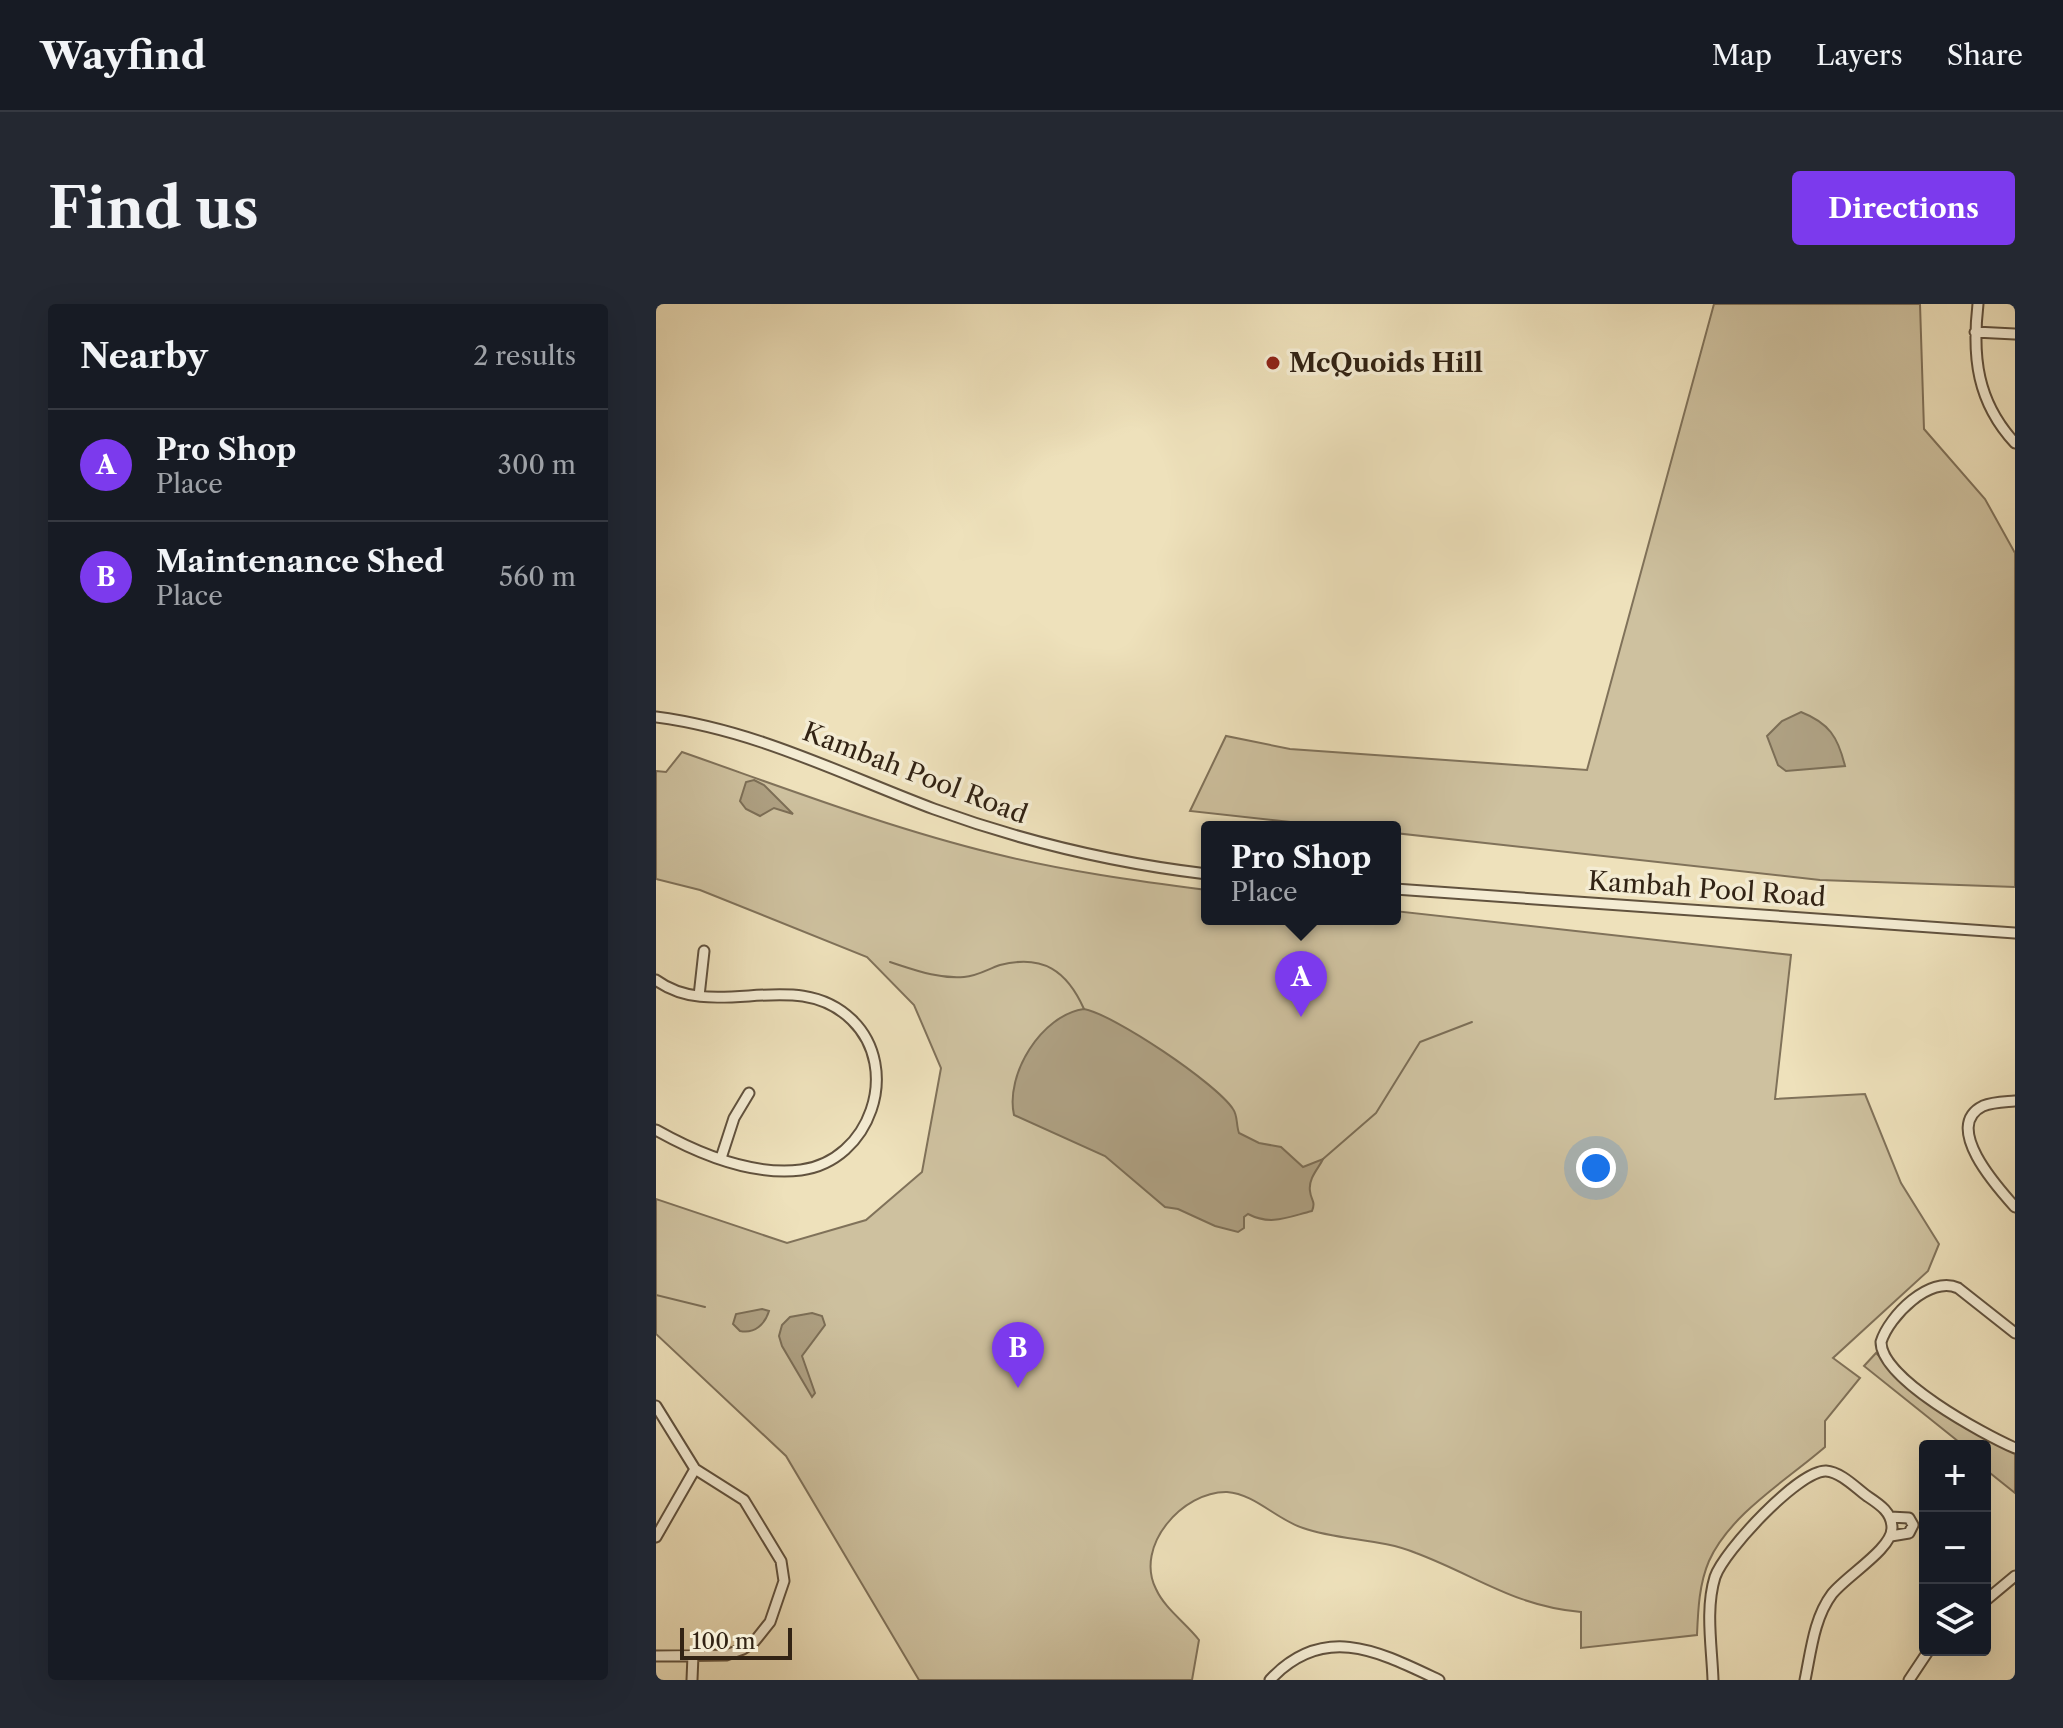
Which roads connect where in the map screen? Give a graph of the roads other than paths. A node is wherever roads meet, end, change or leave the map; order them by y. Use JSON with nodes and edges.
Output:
{"nodes":[{"id":1,"x":1978,"y":304,"type":"edge"},
{"id":2,"x":1975,"y":332,"type":"junction"},
{"id":3,"x":2015,"y":334,"type":"edge"},
{"id":4,"x":2015,"y":443,"type":"edge"},
{"id":5,"x":656,"y":717,"type":"edge"},
{"id":6,"x":1201,"y":873,"type":"edge"},
{"id":7,"x":1401,"y":889,"type":"edge"},
{"id":8,"x":2015,"y":933,"type":"edge"},
{"id":9,"x":704,"y":951,"type":"dead end"},
{"id":10,"x":656,"y":980,"type":"edge"},
{"id":11,"x":699,"y":996,"type":"junction"},
{"id":12,"x":749,"y":1093,"type":"dead end"},
{"id":13,"x":2015,"y":1101,"type":"edge"},
{"id":14,"x":656,"y":1130,"type":"edge"},
{"id":15,"x":721,"y":1158,"type":"junction"},
{"id":16,"x":2015,"y":1207,"type":"edge"},
{"id":17,"x":2015,"y":1333,"type":"edge"},
{"id":18,"x":656,"y":1406,"type":"edge"},
{"id":19,"x":2015,"y":1448,"type":"edge"},
{"id":20,"x":695,"y":1469,"type":"junction"},
{"id":21,"x":1890,"y":1517,"type":"junction"},
{"id":22,"x":1891,"y":1536,"type":"junction"},
{"id":23,"x":656,"y":1537,"type":"edge"},
{"id":24,"x":2015,"y":1576,"type":"edge"},
{"id":25,"x":1991,"y":1596,"type":"edge"},
{"id":26,"x":693,"y":1655,"type":"junction"},
{"id":27,"x":656,"y":1656,"type":"edge"},
{"id":28,"x":1925,"y":1656,"type":"edge"},
{"id":29,"x":692,"y":1680,"type":"edge"},
{"id":30,"x":1270,"y":1680,"type":"edge"},
{"id":31,"x":1439,"y":1680,"type":"edge"},
{"id":32,"x":1713,"y":1680,"type":"edge"},
{"id":33,"x":1805,"y":1680,"type":"edge"},
{"id":34,"x":1909,"y":1680,"type":"edge"}],
"edges":[{"from":1,"to":2,"type":"street"},
{"from":2,"to":3,"type":"street"},
{"from":2,"to":4,"type":"street"},
{"from":5,"to":6,"type":"street","name":"Kambah Pool Road"},
{"from":7,"to":8,"type":"street","name":"Kambah Pool Road"},
{"from":9,"to":11,"type":"street"},
{"from":10,"to":11,"type":"street"},
{"from":11,"to":15,"type":"street"},
{"from":12,"to":15,"type":"street"},
{"from":13,"to":16,"type":"street"},
{"from":14,"to":15,"type":"street"},
{"from":17,"to":19,"type":"street"},
{"from":18,"to":20,"type":"street"},
{"from":20,"to":23,"type":"street"},
{"from":20,"to":26,"type":"street"},
{"from":21,"to":22,"type":"street"},
{"from":21,"to":22,"type":"street"},
{"from":21,"to":32,"type":"street"},
{"from":22,"to":33,"type":"street"},
{"from":24,"to":25,"type":"street"},
{"from":26,"to":27,"type":"street"},
{"from":26,"to":29,"type":"street"},
{"from":28,"to":34,"type":"street"},
{"from":30,"to":31,"type":"street"}]}
